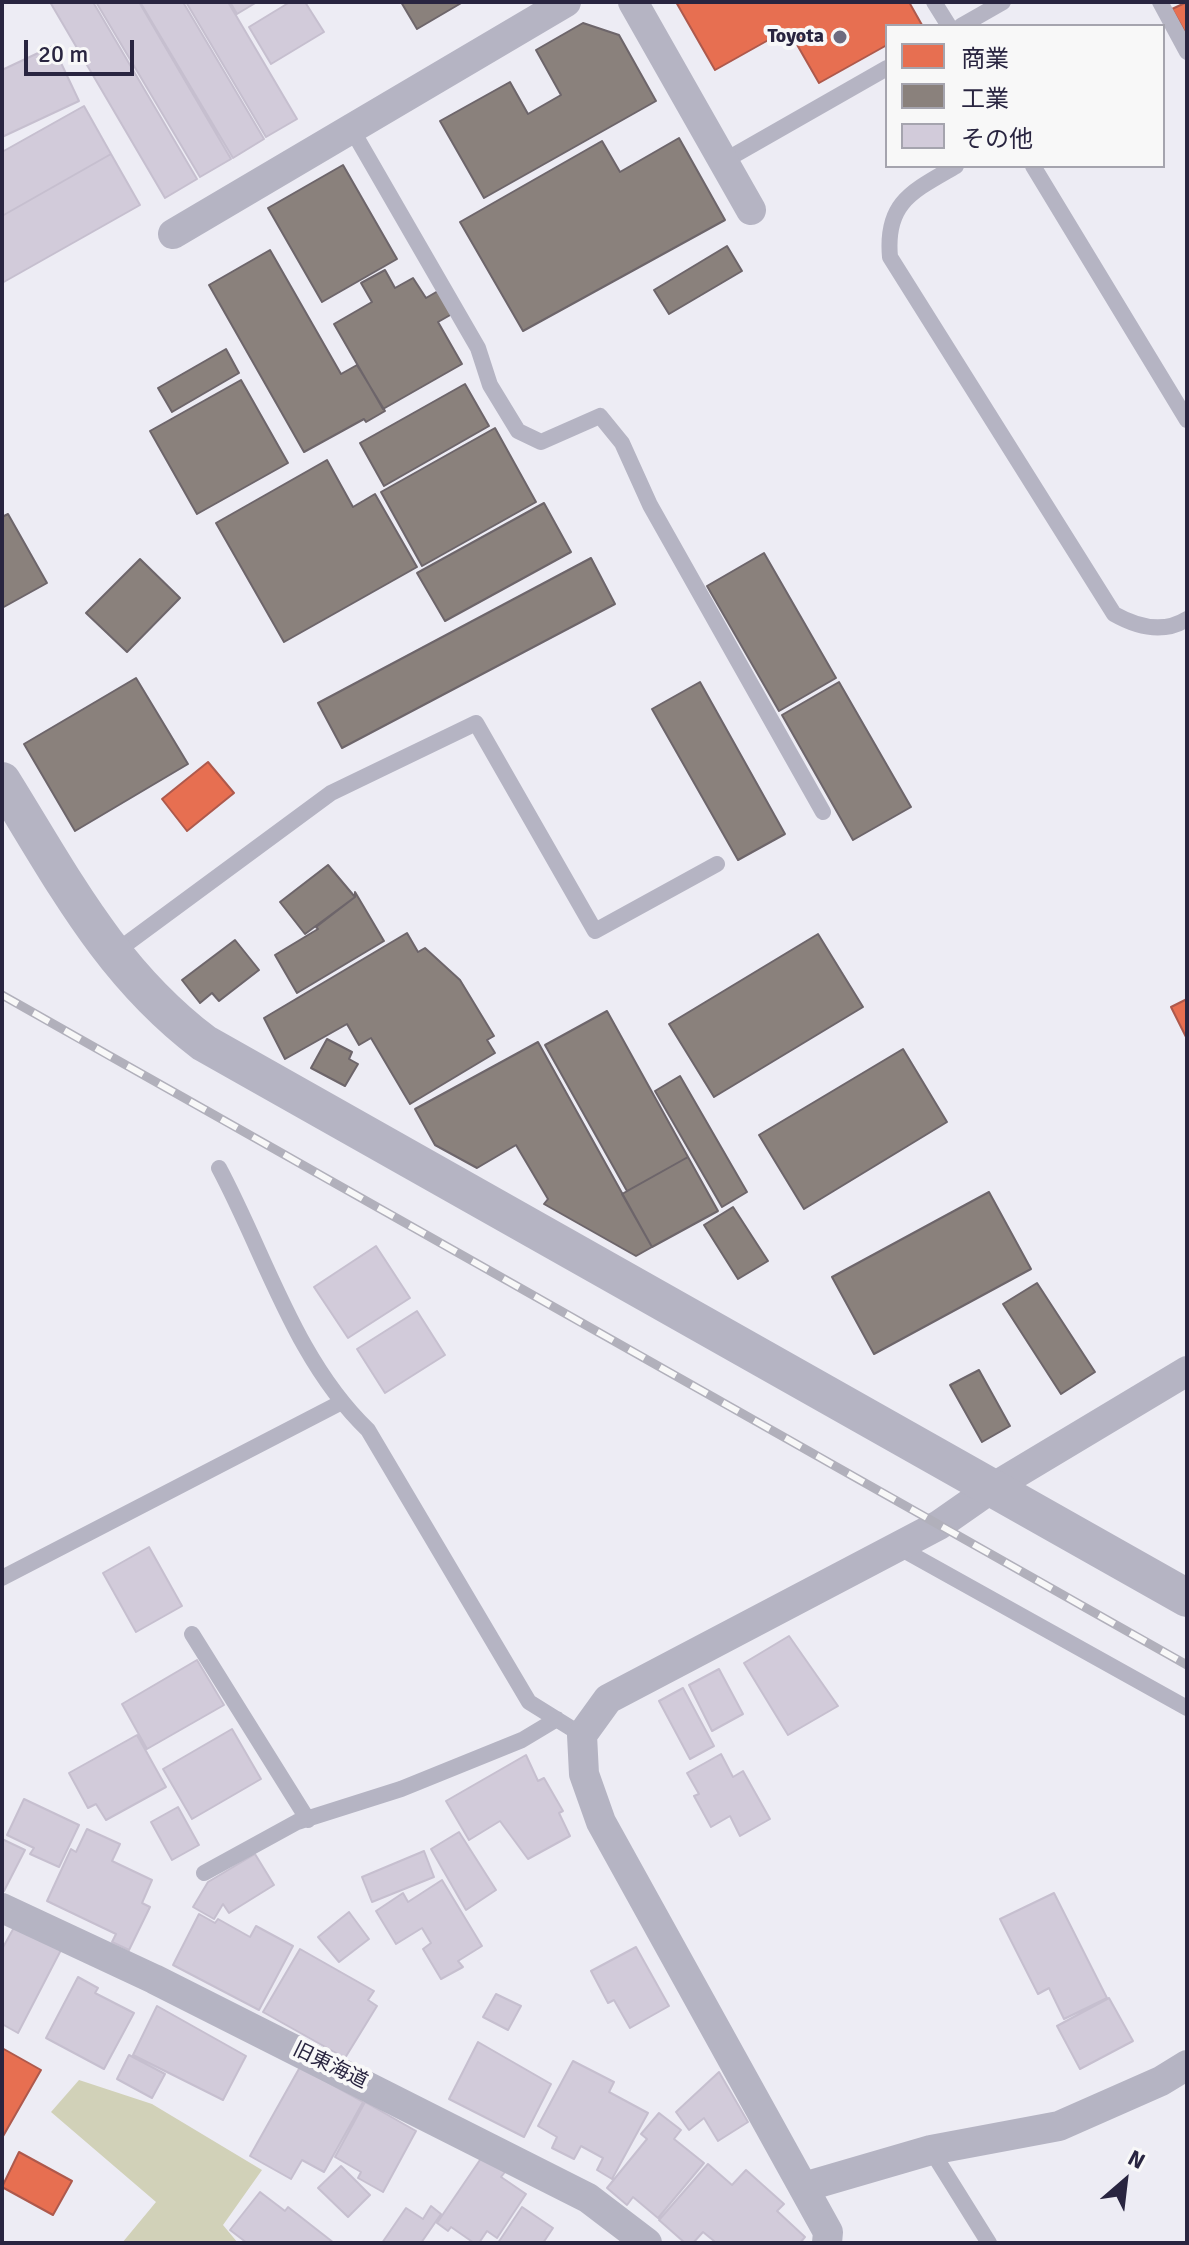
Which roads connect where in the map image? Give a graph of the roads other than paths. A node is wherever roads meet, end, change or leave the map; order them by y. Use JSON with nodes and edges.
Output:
{"nodes":[{"id":1,"x":566,"y":2,"type":"edge"},
{"id":2,"x":633,"y":2,"type":"edge"},
{"id":3,"x":934,"y":2,"type":"edge"},
{"id":4,"x":1003,"y":2,"type":"edge"},
{"id":5,"x":1160,"y":2,"type":"edge"},
{"id":6,"x":948,"y":24,"type":"edge"},
{"id":7,"x":964,"y":24,"type":"edge"},
{"id":8,"x":1187,"y":52,"type":"edge"},
{"id":9,"x":885,"y":69,"type":"edge"},
{"id":10,"x":351,"y":128,"type":"junction"},
{"id":11,"x":724,"y":161,"type":"junction"},
{"id":12,"x":953,"y":168,"type":"edge"},
{"id":13,"x":1034,"y":168,"type":"edge"},
{"id":14,"x":751,"y":210,"type":"dead end"},
{"id":15,"x":173,"y":234,"type":"dead end"},
{"id":16,"x":1187,"y":420,"type":"edge"},
{"id":17,"x":1187,"y":619,"type":"edge"},
{"id":18,"x":2,"y":781,"type":"edge"},
{"id":19,"x":823,"y":812,"type":"dead end"},
{"id":20,"x":717,"y":864,"type":"dead end"},
{"id":21,"x":112,"y":954,"type":"junction"},
{"id":22,"x":219,"y":1168,"type":"dead end"},
{"id":23,"x":1187,"y":1371,"type":"edge"},
{"id":24,"x":340,"y":1403,"type":"junction"},
{"id":25,"x":992,"y":1488,"type":"junction"},
{"id":26,"x":898,"y":1547,"type":"junction"},
{"id":27,"x":2,"y":1578,"type":"edge"},
{"id":28,"x":1187,"y":1598,"type":"edge"},
{"id":29,"x":192,"y":1634,"type":"dead end"},
{"id":30,"x":1187,"y":1708,"type":"edge"},
{"id":31,"x":569,"y":1727,"type":"junction"},
{"id":32,"x":308,"y":1820,"type":"junction"},
{"id":33,"x":204,"y":1873,"type":"dead end"},
{"id":34,"x":2,"y":1908,"type":"edge"},
{"id":35,"x":1187,"y":2065,"type":"edge"},
{"id":36,"x":931,"y":2150,"type":"junction"},
{"id":37,"x":804,"y":2187,"type":"junction"},
{"id":38,"x":647,"y":2243,"type":"edge"},
{"id":39,"x":827,"y":2243,"type":"edge"},
{"id":40,"x":989,"y":2243,"type":"edge"}],
"edges":[{"from":1,"to":10,"type":"street"},
{"from":2,"to":11,"type":"street"},
{"from":3,"to":6,"type":"lane"},
{"from":4,"to":7,"type":"lane"},
{"from":5,"to":8,"type":"lane"},
{"from":9,"to":11,"type":"lane"},
{"from":10,"to":15,"type":"street"},
{"from":10,"to":19,"type":"lane"},
{"from":11,"to":14,"type":"street"},
{"from":12,"to":17,"type":"lane"},
{"from":13,"to":16,"type":"lane"},
{"from":18,"to":21,"type":"street"},
{"from":20,"to":21,"type":"lane"},
{"from":21,"to":25,"type":"street"},
{"from":22,"to":24,"type":"lane"},
{"from":23,"to":25,"type":"street"},
{"from":24,"to":27,"type":"lane"},
{"from":24,"to":31,"type":"lane"},
{"from":25,"to":26,"type":"street"},
{"from":25,"to":28,"type":"street"},
{"from":26,"to":30,"type":"lane"},
{"from":26,"to":31,"type":"street"},
{"from":29,"to":32,"type":"lane"},
{"from":31,"to":32,"type":"lane"},
{"from":31,"to":37,"type":"street"},
{"from":32,"to":33,"type":"lane"},
{"from":34,"to":38,"type":"street","name":"旧東海道"},
{"from":35,"to":36,"type":"street"},
{"from":36,"to":37,"type":"street"},
{"from":36,"to":40,"type":"lane"},
{"from":37,"to":39,"type":"street"}]}
